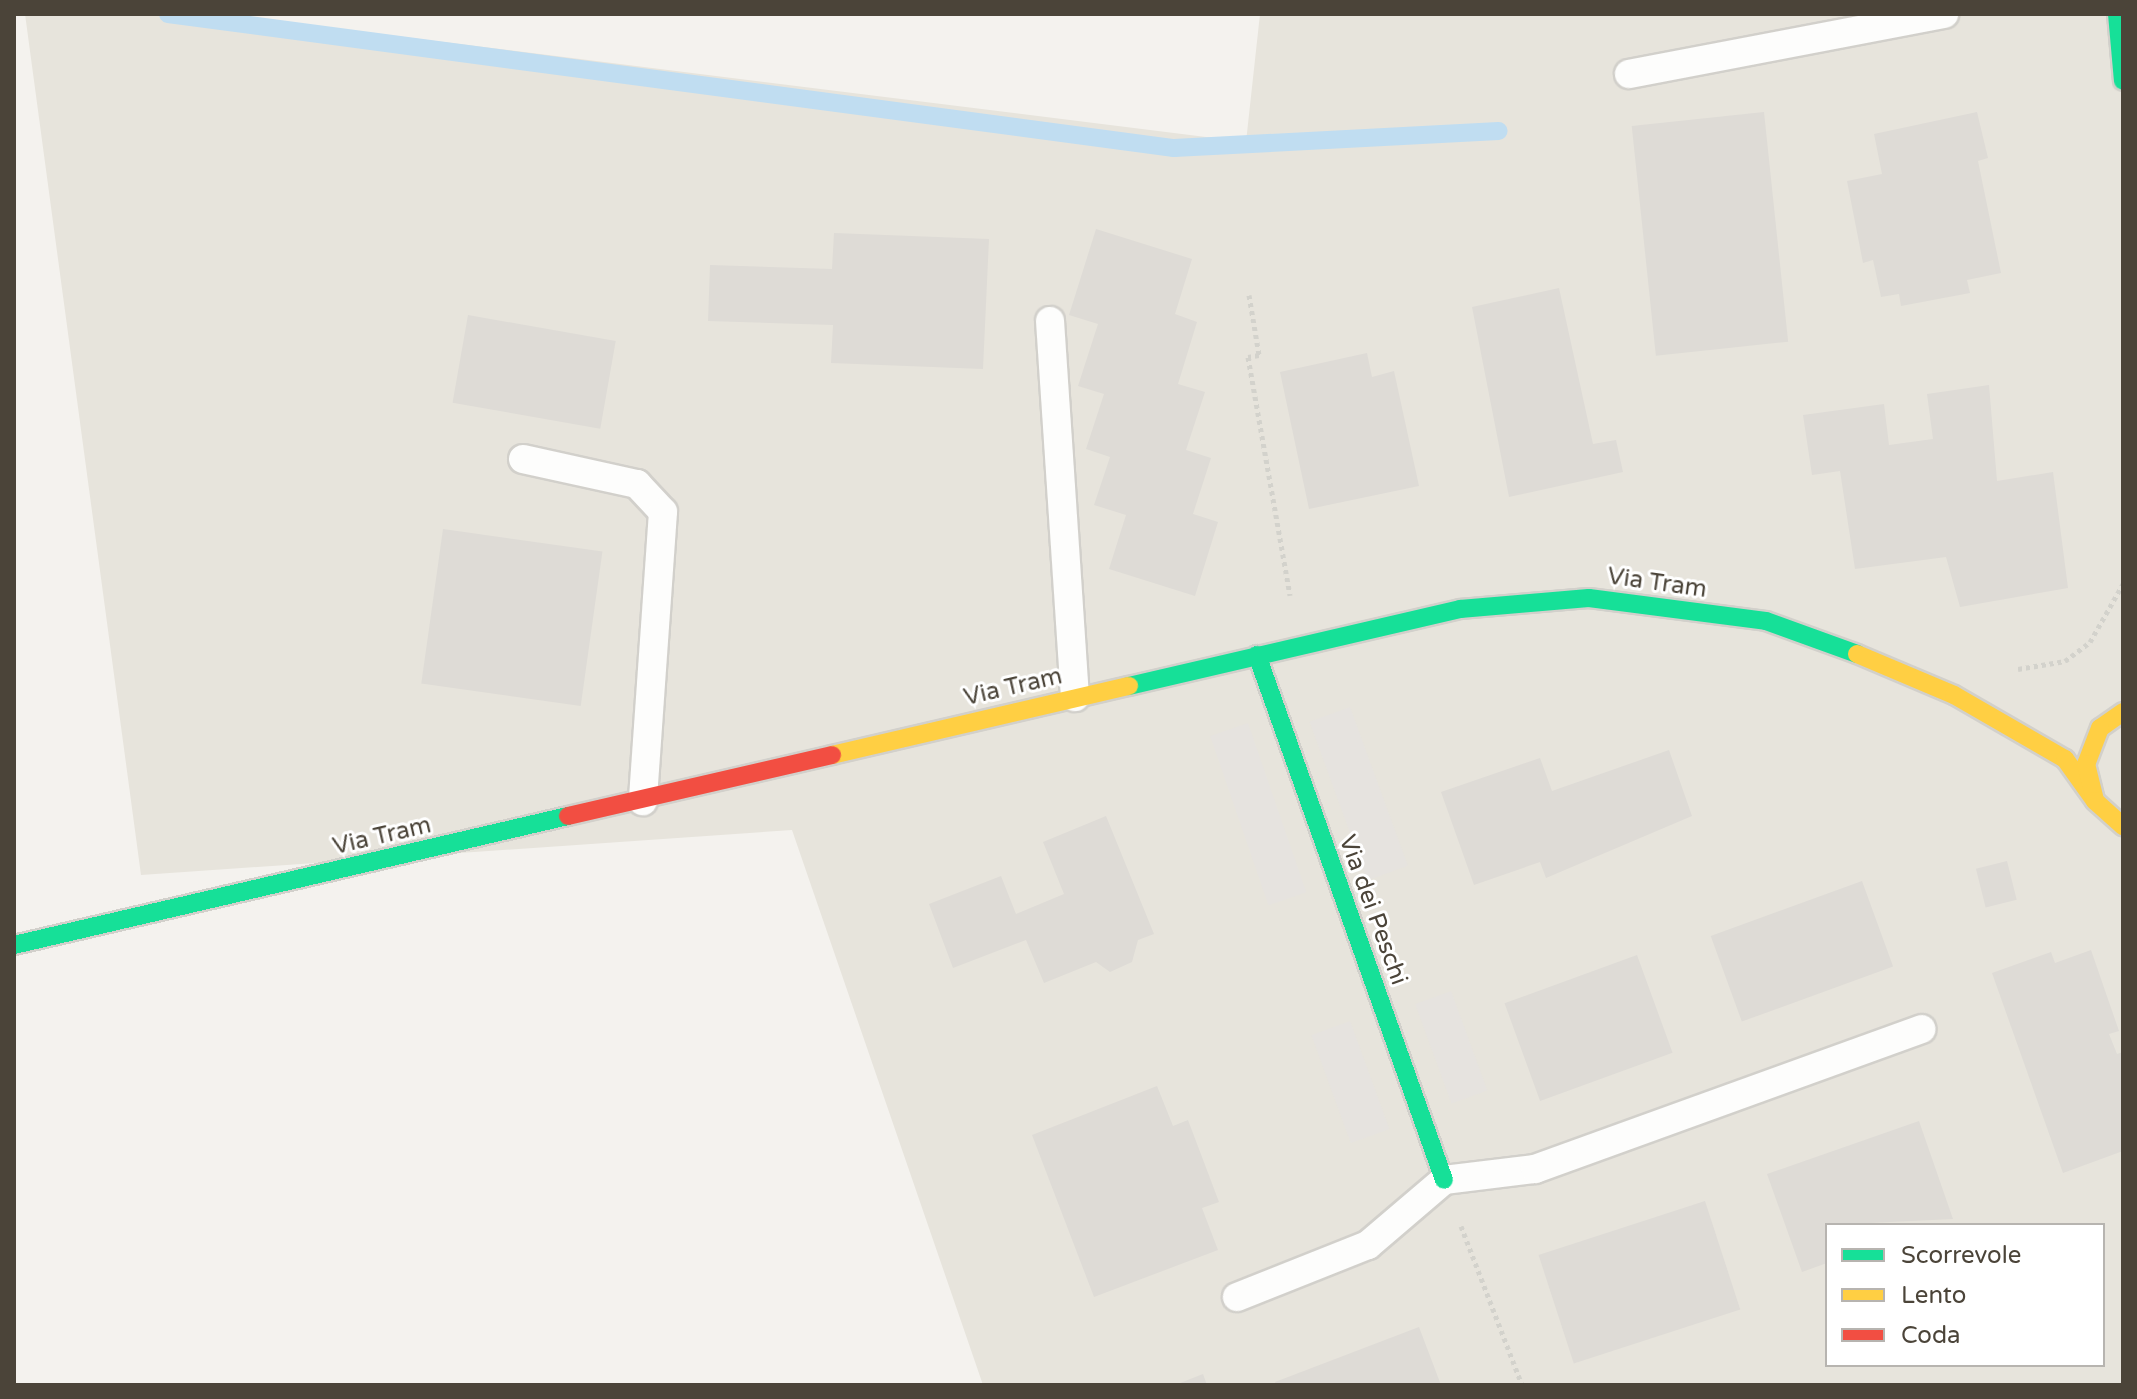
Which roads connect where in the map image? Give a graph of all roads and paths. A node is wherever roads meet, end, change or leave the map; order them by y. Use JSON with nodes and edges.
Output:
{"nodes":[{"id":1,"x":1944,"y":14,"type":"edge"},
{"id":2,"x":2117,"y":14,"type":"edge"},
{"id":3,"x":1629,"y":74,"type":"dead end"},
{"id":4,"x":2123,"y":81,"type":"edge"},
{"id":5,"x":1249,"y":295,"type":"dead end"},
{"id":6,"x":1050,"y":321,"type":"dead end"},
{"id":7,"x":523,"y":459,"type":"dead end"},
{"id":8,"x":1291,"y":600,"type":"dead end"},
{"id":9,"x":1257,"y":655,"type":"junction"},
{"id":10,"x":1075,"y":697,"type":"junction"},
{"id":11,"x":2123,"y":712,"type":"edge"},
{"id":12,"x":2100,"y":728,"type":"junction"},
{"id":13,"x":2013,"y":729,"type":"junction"},
{"id":14,"x":643,"y":801,"type":"junction"},
{"id":15,"x":2095,"y":801,"type":"junction"},
{"id":16,"x":2123,"y":826,"type":"edge"},
{"id":17,"x":14,"y":945,"type":"edge"},
{"id":18,"x":1921,"y":1029,"type":"dead end"},
{"id":19,"x":1444,"y":1180,"type":"junction"},
{"id":20,"x":1237,"y":1297,"type":"dead end"},
{"id":21,"x":1522,"y":1385,"type":"edge"}],
"edges":[{"from":1,"to":3,"type":"lane"},
{"from":2,"to":4,"type":"street"},
{"from":5,"to":8,"type":"path"},
{"from":6,"to":10,"type":"lane"},
{"from":7,"to":14,"type":"lane"},
{"from":9,"to":10,"type":"street","name":"Via Tram"},
{"from":9,"to":13,"type":"street","name":"Via Tram"},
{"from":9,"to":19,"type":"street","name":"Via dei Peschi"},
{"from":10,"to":14,"type":"street","name":"Via Tram"},
{"from":11,"to":12,"type":"street"},
{"from":12,"to":13,"type":"street"},
{"from":12,"to":15,"type":"street"},
{"from":13,"to":15,"type":"street","name":"Via Tram"},
{"from":14,"to":17,"type":"street","name":"Via Tram"},
{"from":15,"to":16,"type":"street","name":"Via Tram"},
{"from":18,"to":19,"type":"lane"},
{"from":19,"to":20,"type":"lane"},
{"from":19,"to":21,"type":"path"}]}
